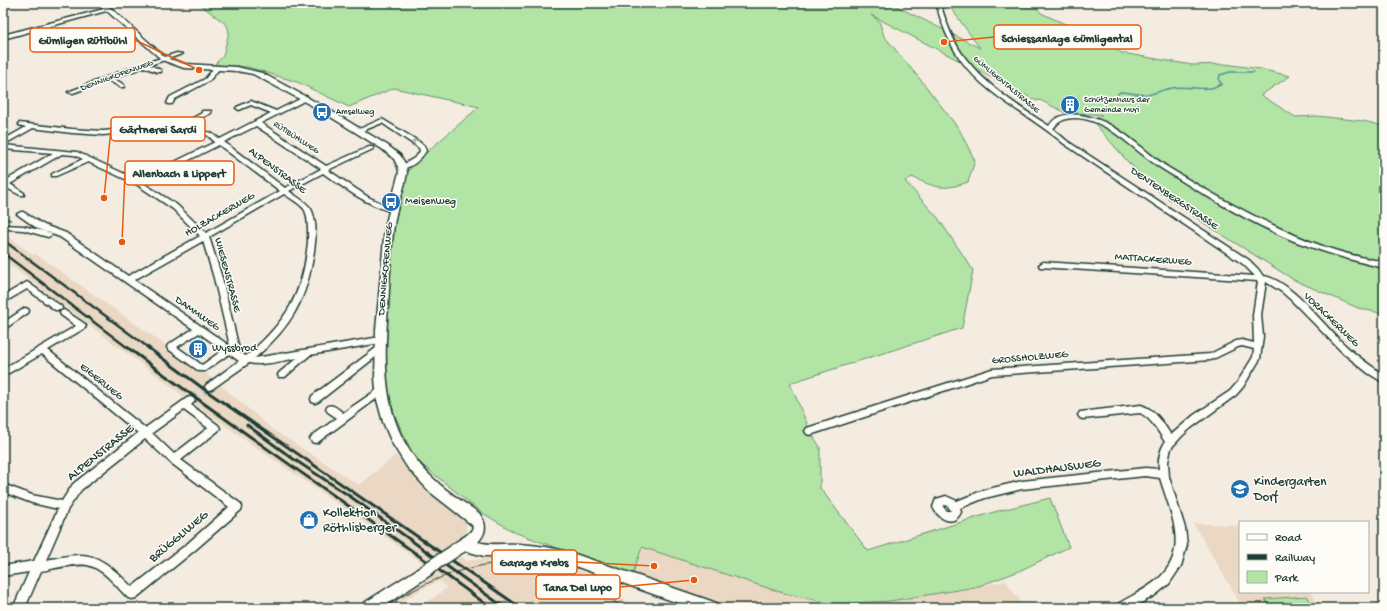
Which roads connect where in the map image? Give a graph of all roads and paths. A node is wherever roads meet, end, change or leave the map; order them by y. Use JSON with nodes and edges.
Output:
{"nodes":[{"id":1,"x":101,"y":3,"type":"edge"},
{"id":2,"x":938,"y":3,"type":"edge"},
{"id":3,"x":108,"y":9,"type":"junction"},
{"id":4,"x":3,"y":37,"type":"edge"},
{"id":5,"x":179,"y":54,"type":"dead end"},
{"id":6,"x":164,"y":59,"type":"junction"},
{"id":7,"x":145,"y":65,"type":"junction"},
{"id":8,"x":217,"y":68,"type":"junction"},
{"id":9,"x":159,"y":71,"type":"dead end"},
{"id":10,"x":108,"y":78,"type":"junction"},
{"id":11,"x":122,"y":86,"type":"dead end"},
{"id":12,"x":71,"y":92,"type":"dead end"},
{"id":13,"x":306,"y":98,"type":"junction"},
{"id":14,"x":170,"y":103,"type":"dead end"},
{"id":15,"x":239,"y":108,"type":"dead end"},
{"id":16,"x":204,"y":112,"type":"dead end"},
{"id":17,"x":276,"y":113,"type":"junction"},
{"id":18,"x":256,"y":123,"type":"junction"},
{"id":19,"x":21,"y":124,"type":"dead end"},
{"id":20,"x":31,"y":126,"type":"junction"},
{"id":21,"x":180,"y":127,"type":"junction"},
{"id":22,"x":1050,"y":129,"type":"junction"},
{"id":23,"x":358,"y":131,"type":"junction"},
{"id":24,"x":218,"y":142,"type":"junction"},
{"id":25,"x":3,"y":143,"type":"edge"},
{"id":26,"x":3,"y":147,"type":"edge"},
{"id":27,"x":371,"y":148,"type":"dead end"},
{"id":28,"x":61,"y":151,"type":"junction"},
{"id":29,"x":88,"y":159,"type":"junction"},
{"id":30,"x":403,"y":166,"type":"junction"},
{"id":31,"x":326,"y":170,"type":"junction"},
{"id":32,"x":54,"y":175,"type":"dead end"},
{"id":33,"x":138,"y":183,"type":"junction"},
{"id":34,"x":283,"y":192,"type":"junction"},
{"id":35,"x":22,"y":194,"type":"dead end"},
{"id":36,"x":393,"y":210,"type":"junction"},
{"id":37,"x":21,"y":214,"type":"dead end"},
{"id":38,"x":8,"y":227,"type":"dead end"},
{"id":39,"x":205,"y":236,"type":"junction"},
{"id":40,"x":70,"y":241,"type":"junction"},
{"id":41,"x":1043,"y":265,"type":"dead end"},
{"id":42,"x":1384,"y":265,"type":"edge"},
{"id":43,"x":1261,"y":278,"type":"junction"},
{"id":44,"x":128,"y":280,"type":"junction"},
{"id":45,"x":3,"y":300,"type":"edge"},
{"id":46,"x":25,"y":311,"type":"dead end"},
{"id":47,"x":3,"y":327,"type":"edge"},
{"id":48,"x":199,"y":329,"type":"junction"},
{"id":49,"x":380,"y":345,"type":"junction"},
{"id":50,"x":1258,"y":347,"type":"junction"},
{"id":51,"x":42,"y":350,"type":"junction"},
{"id":52,"x":233,"y":352,"type":"junction"},
{"id":53,"x":308,"y":353,"type":"junction"},
{"id":54,"x":246,"y":360,"type":"junction"},
{"id":55,"x":4,"y":371,"type":"edge"},
{"id":56,"x":282,"y":375,"type":"dead end"},
{"id":57,"x":1384,"y":380,"type":"edge"},
{"id":58,"x":209,"y":387,"type":"tunnel mouth"},
{"id":59,"x":380,"y":391,"type":"junction"},
{"id":60,"x":315,"y":399,"type":"dead end"},
{"id":61,"x":330,"y":409,"type":"dead end"},
{"id":62,"x":1083,"y":415,"type":"dead end"},
{"id":63,"x":343,"y":418,"type":"junction"},
{"id":64,"x":810,"y":431,"type":"dead end"},
{"id":65,"x":145,"y":433,"type":"junction"},
{"id":66,"x":315,"y":439,"type":"dead end"},
{"id":67,"x":1170,"y":442,"type":"junction"},
{"id":68,"x":174,"y":460,"type":"junction"},
{"id":69,"x":1164,"y":474,"type":"junction"},
{"id":70,"x":3,"y":488,"type":"edge"},
{"id":71,"x":64,"y":506,"type":"junction"},
{"id":72,"x":955,"y":506,"type":"dead end"},
{"id":73,"x":459,"y":548,"type":"junction"},
{"id":74,"x":36,"y":567,"type":"junction"},
{"id":75,"x":3,"y":571,"type":"edge"},
{"id":76,"x":19,"y":608,"type":"edge"},
{"id":77,"x":369,"y":608,"type":"edge"},
{"id":78,"x":711,"y":608,"type":"edge"},
{"id":79,"x":1122,"y":608,"type":"edge"}],
"edges":[{"from":1,"to":3,"type":"street","name":"DENNIGKOFENWEG"},
{"from":2,"to":22,"type":"street","name":"GÜMLIGENTALSTRASSE"},
{"from":3,"to":4,"type":"street"},
{"from":3,"to":6,"type":"street","name":"DENNIGKOFENWEG"},
{"from":5,"to":6,"type":"street"},
{"from":6,"to":7,"type":"street","name":"DENNIGKOFENWEG"},
{"from":6,"to":8,"type":"street","name":"DENNIGKOFENWEG"},
{"from":7,"to":9,"type":"street"},
{"from":7,"to":10,"type":"street","name":"DENNIGKOFENWEG"},
{"from":8,"to":13,"type":"street","name":"DENNIGKOFENWEG"},
{"from":8,"to":14,"type":"street"},
{"from":10,"to":11,"type":"street"},
{"from":10,"to":12,"type":"street","name":"DENNIGKOFENWEG"},
{"from":13,"to":17,"type":"street"},
{"from":13,"to":23,"type":"street","name":"DENNIGKOFENWEG"},
{"from":15,"to":17,"type":"street"},
{"from":16,"to":21,"type":"street"},
{"from":17,"to":18,"type":"street"},
{"from":18,"to":24,"type":"street"},
{"from":18,"to":31,"type":"street","name":"RÜTIBÜHLWEG"},
{"from":19,"to":20,"type":"street","name":"ALPENSTRASSE"},
{"from":20,"to":21,"type":"street","name":"ALPENSTRASSE"},
{"from":20,"to":25,"type":"street"},
{"from":21,"to":24,"type":"street","name":"ALPENSTRASSE"},
{"from":22,"to":42,"type":"street","name":"DENTENBERGSTRASSE"},
{"from":22,"to":43,"type":"street","name":"DENTENBERGSTRASSE"},
{"from":23,"to":30,"type":"street","name":"DENNIGKOFENWEG"},
{"from":30,"to":23,"type":"street","one_way":true},
{"from":24,"to":33,"type":"street"},
{"from":24,"to":34,"type":"street","name":"ALPENSTRASSE"},
{"from":26,"to":28,"type":"street","name":"WIESENSTRASSE"},
{"from":27,"to":31,"type":"street","name":"HOLZACKERWEG"},
{"from":28,"to":29,"type":"street","name":"WIESENSTRASSE"},
{"from":28,"to":35,"type":"street"},
{"from":29,"to":32,"type":"street"},
{"from":29,"to":33,"type":"street","name":"WIESENSTRASSE"},
{"from":30,"to":36,"type":"street","name":"DENNIGKOFENWEG"},
{"from":31,"to":34,"type":"street","name":"HOLZACKERWEG"},
{"from":31,"to":36,"type":"street"},
{"from":33,"to":39,"type":"street","name":"WIESENSTRASSE"},
{"from":34,"to":39,"type":"street","name":"HOLZACKERWEG"},
{"from":34,"to":54,"type":"street","name":"ALPENSTRASSE"},
{"from":36,"to":49,"type":"street","name":"DENNIGKOFENWEG"},
{"from":37,"to":40,"type":"street","name":"DAMMWEG"},
{"from":38,"to":40,"type":"street"},
{"from":39,"to":44,"type":"street","name":"HOLZACKERWEG"},
{"from":39,"to":52,"type":"street","name":"WIESENSTRASSE"},
{"from":40,"to":44,"type":"street","name":"DAMMWEG"},
{"from":41,"to":43,"type":"street","name":"MATTACKERWEG"},
{"from":43,"to":50,"type":"street"},
{"from":43,"to":57,"type":"street","name":"VORACKERWEG"},
{"from":44,"to":48,"type":"street","name":"DAMMWEG"},
{"from":45,"to":51,"type":"street"},
{"from":46,"to":47,"type":"street"},
{"from":48,"to":52,"type":"street","name":"DAMMWEG"},
{"from":48,"to":52,"type":"street"},
{"from":49,"to":53,"type":"street"},
{"from":49,"to":59,"type":"street","name":"DENNIGKOFENWEG"},
{"from":49,"to":60,"type":"street"},
{"from":50,"to":64,"type":"street","name":"GROSSHOLZWEG"},
{"from":50,"to":67,"type":"street"},
{"from":51,"to":55,"type":"street"},
{"from":51,"to":65,"type":"street","name":"EIGERWEG"},
{"from":52,"to":54,"type":"street","name":"DAMMWEG"},
{"from":53,"to":54,"type":"street"},
{"from":53,"to":56,"type":"street"},
{"from":54,"to":58,"type":"street","name":"ALPENSTRASSE"},
{"from":59,"to":63,"type":"street"},
{"from":59,"to":73,"type":"street","name":"DENNIGKOFENWEG"},
{"from":61,"to":63,"type":"street"},
{"from":62,"to":67,"type":"street"},
{"from":63,"to":66,"type":"street"},
{"from":65,"to":68,"type":"street","name":"BRÜGGLIWEG"},
{"from":65,"to":68,"type":"street","name":"ALPENSTRASSE"},
{"from":65,"to":71,"type":"street","name":"ALPENSTRASSE"},
{"from":67,"to":69,"type":"street"},
{"from":68,"to":74,"type":"street","name":"BRÜGGLIWEG"},
{"from":69,"to":72,"type":"street","name":"WALDHAUSWEG"},
{"from":69,"to":79,"type":"street"},
{"from":70,"to":71,"type":"street"},
{"from":71,"to":74,"type":"street","name":"ALPENSTRASSE"},
{"from":73,"to":77,"type":"street","bridge":true},
{"from":73,"to":78,"type":"street"},
{"from":74,"to":75,"type":"street"},
{"from":74,"to":76,"type":"street","name":"ALPENSTRASSE"}]}
